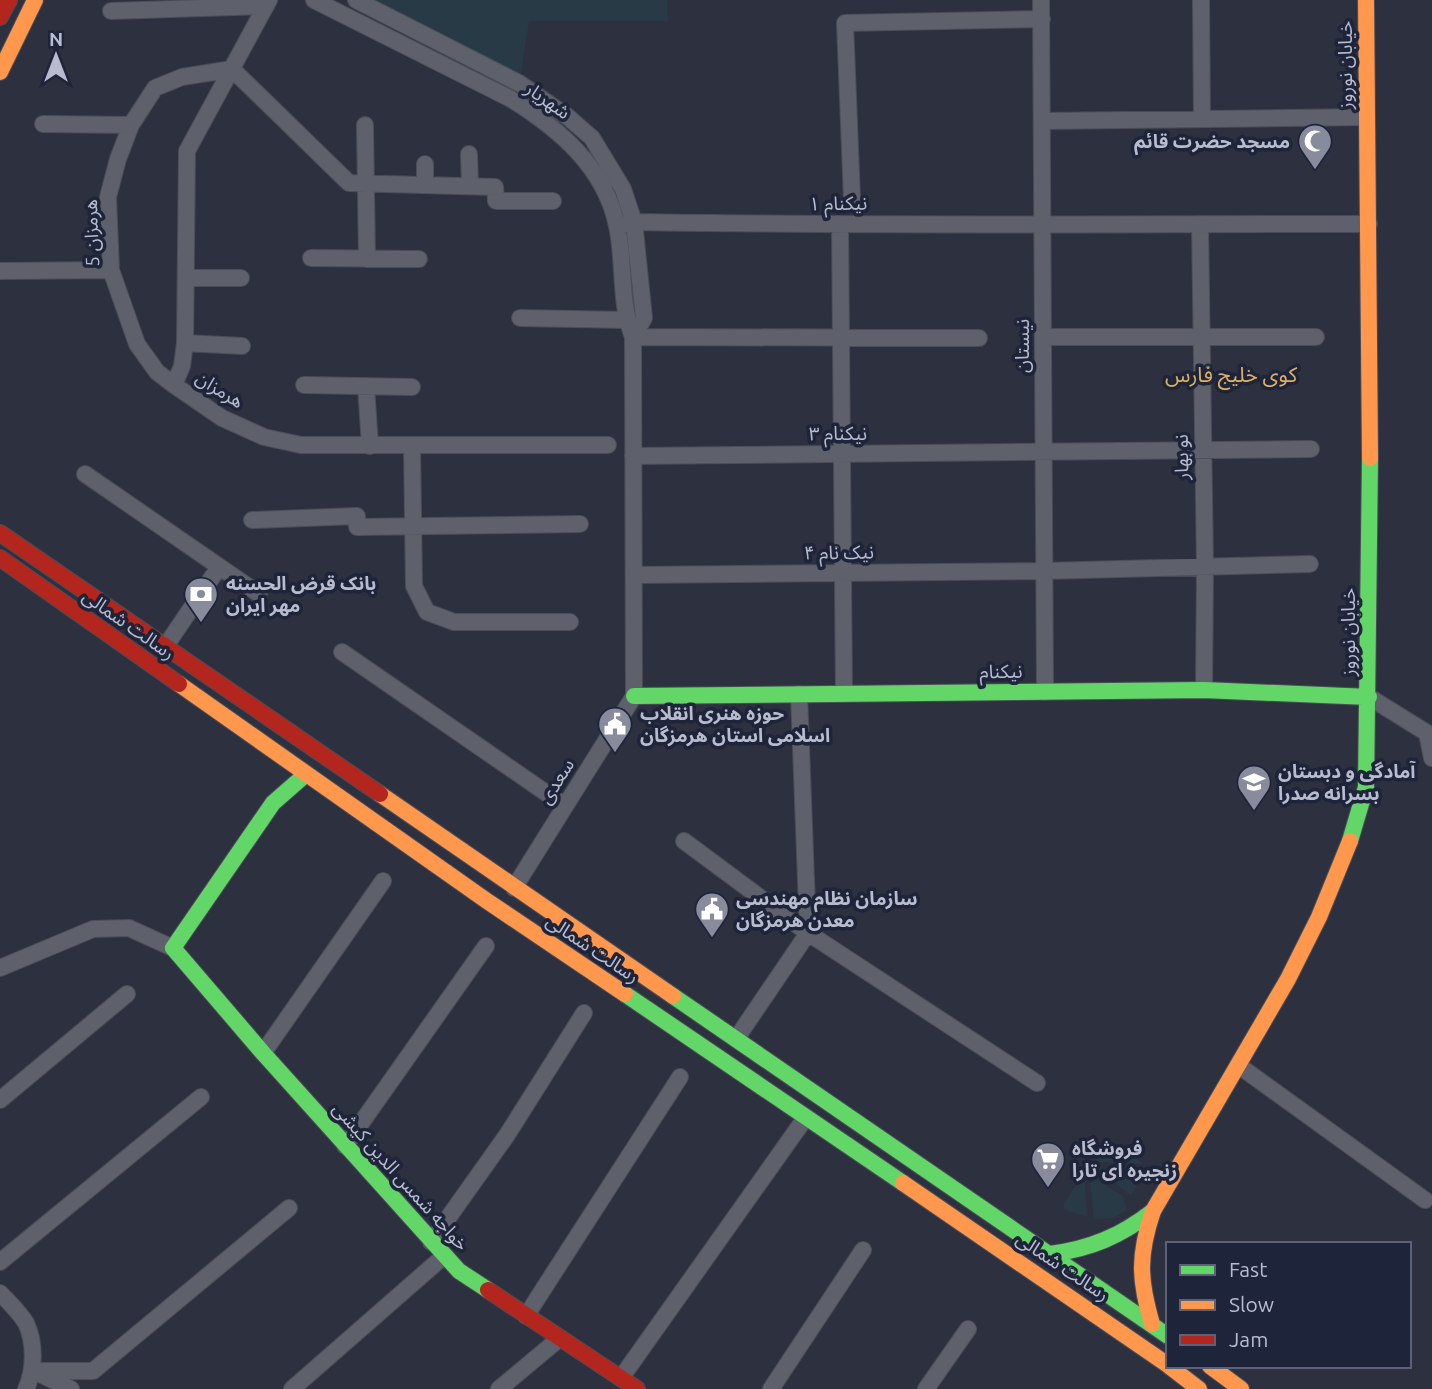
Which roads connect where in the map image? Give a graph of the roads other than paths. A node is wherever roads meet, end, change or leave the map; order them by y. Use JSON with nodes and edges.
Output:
{"nodes":[{"id":1,"x":9,"y":0,"type":"edge"},
{"id":2,"x":35,"y":0,"type":"edge"},
{"id":3,"x":314,"y":0,"type":"edge"},
{"id":4,"x":356,"y":0,"type":"edge"},
{"id":5,"x":1041,"y":0,"type":"edge"},
{"id":6,"x":1201,"y":0,"type":"edge"},
{"id":7,"x":1366,"y":0,"type":"edge"},
{"id":8,"x":267,"y":3,"type":"edge"},
{"id":9,"x":111,"y":11,"type":"dead end"},
{"id":10,"x":0,"y":17,"type":"edge"},
{"id":11,"x":1042,"y":19,"type":"junction"},
{"id":12,"x":232,"y":69,"type":"junction"},
{"id":13,"x":0,"y":72,"type":"edge"},
{"id":14,"x":1366,"y":117,"type":"junction"},
{"id":15,"x":1202,"y":119,"type":"junction"},
{"id":16,"x":1042,"y":121,"type":"junction"},
{"id":17,"x":43,"y":124,"type":"dead end"},
{"id":18,"x":131,"y":125,"type":"junction"},
{"id":19,"x":365,"y":125,"type":"dead end"},
{"id":20,"x":469,"y":154,"type":"dead end"},
{"id":21,"x":425,"y":164,"type":"dead end"},
{"id":22,"x":366,"y":183,"type":"junction"},
{"id":23,"x":425,"y":185,"type":"junction"},
{"id":24,"x":470,"y":186,"type":"junction"},
{"id":25,"x":852,"y":199,"type":"dead end"},
{"id":26,"x":553,"y":201,"type":"dead end"},
{"id":27,"x":634,"y":222,"type":"junction"},
{"id":28,"x":1042,"y":223,"type":"junction"},
{"id":29,"x":1200,"y":224,"type":"junction"},
{"id":30,"x":1369,"y":224,"type":"junction"},
{"id":31,"x":840,"y":225,"type":"junction"},
{"id":32,"x":617,"y":226,"type":"junction"},
{"id":33,"x":311,"y":258,"type":"dead end"},
{"id":34,"x":367,"y":259,"type":"junction"},
{"id":35,"x":419,"y":259,"type":"dead end"},
{"id":36,"x":111,"y":270,"type":"junction"},
{"id":37,"x":0,"y":271,"type":"edge"},
{"id":38,"x":187,"y":278,"type":"junction"},
{"id":39,"x":241,"y":278,"type":"dead end"},
{"id":40,"x":520,"y":318,"type":"dead end"},
{"id":41,"x":626,"y":320,"type":"junction"},
{"id":42,"x":1201,"y":336,"type":"junction"},
{"id":43,"x":633,"y":337,"type":"junction"},
{"id":44,"x":1043,"y":337,"type":"junction"},
{"id":45,"x":1316,"y":337,"type":"dead end"},
{"id":46,"x":979,"y":338,"type":"dead end"},
{"id":47,"x":840,"y":339,"type":"junction"},
{"id":48,"x":185,"y":344,"type":"junction"},
{"id":49,"x":242,"y":346,"type":"dead end"},
{"id":50,"x":174,"y":384,"type":"junction"},
{"id":51,"x":304,"y":385,"type":"dead end"},
{"id":52,"x":366,"y":386,"type":"junction"},
{"id":53,"x":412,"y":387,"type":"dead end"},
{"id":54,"x":608,"y":444,"type":"dead end"},
{"id":55,"x":370,"y":446,"type":"junction"},
{"id":56,"x":412,"y":446,"type":"junction"},
{"id":57,"x":1311,"y":449,"type":"dead end"},
{"id":58,"x":1202,"y":451,"type":"junction"},
{"id":59,"x":1044,"y":452,"type":"junction"},
{"id":60,"x":841,"y":454,"type":"junction"},
{"id":61,"x":633,"y":456,"type":"junction"},
{"id":62,"x":85,"y":474,"type":"dead end"},
{"id":63,"x":252,"y":520,"type":"dead end"},
{"id":64,"x":580,"y":524,"type":"dead end"},
{"id":65,"x":412,"y":527,"type":"junction"},
{"id":66,"x":0,"y":533,"type":"edge"},
{"id":67,"x":0,"y":558,"type":"edge"},
{"id":68,"x":1310,"y":564,"type":"dead end"},
{"id":69,"x":219,"y":567,"type":"junction"},
{"id":70,"x":1205,"y":567,"type":"junction"},
{"id":71,"x":1044,"y":571,"type":"junction"},
{"id":72,"x":842,"y":573,"type":"junction"},
{"id":73,"x":634,"y":575,"type":"junction"},
{"id":74,"x":259,"y":594,"type":"dead end"},
{"id":75,"x":570,"y":622,"type":"dead end"},
{"id":76,"x":165,"y":646,"type":"junction"},
{"id":77,"x":342,"y":652,"type":"dead end"},
{"id":78,"x":151,"y":666,"type":"junction"},
{"id":79,"x":1204,"y":690,"type":"junction"},
{"id":80,"x":1045,"y":692,"type":"junction"},
{"id":81,"x":799,"y":694,"type":"junction"},
{"id":82,"x":844,"y":694,"type":"junction"},
{"id":83,"x":634,"y":696,"type":"junction"},
{"id":84,"x":1369,"y":698,"type":"junction"},
{"id":85,"x":1432,"y":758,"type":"edge"},
{"id":86,"x":275,"y":766,"type":"junction"},
{"id":87,"x":305,"y":775,"type":"junction"},
{"id":88,"x":273,"y":803,"type":"junction"},
{"id":89,"x":565,"y":806,"type":"junction"},
{"id":90,"x":684,"y":841,"type":"dead end"},
{"id":91,"x":383,"y":881,"type":"dead end"},
{"id":92,"x":514,"y":888,"type":"junction"},
{"id":93,"x":808,"y":933,"type":"junction"},
{"id":94,"x":486,"y":946,"type":"dead end"},
{"id":95,"x":173,"y":948,"type":"junction"},
{"id":96,"x":1,"y":970,"type":"edge"},
{"id":97,"x":127,"y":994,"type":"dead end"},
{"id":98,"x":584,"y":1013,"type":"dead end"},
{"id":99,"x":736,"y":1039,"type":"junction"},
{"id":100,"x":262,"y":1053,"type":"junction"},
{"id":101,"x":1238,"y":1065,"type":"junction"},
{"id":102,"x":680,"y":1077,"type":"dead end"},
{"id":103,"x":1037,"y":1083,"type":"dead end"},
{"id":104,"x":201,"y":1097,"type":"dead end"},
{"id":105,"x":0,"y":1100,"type":"edge"},
{"id":106,"x":806,"y":1117,"type":"junction"},
{"id":107,"x":345,"y":1146,"type":"junction"},
{"id":108,"x":1425,"y":1200,"type":"dead end"},
{"id":109,"x":289,"y":1208,"type":"dead end"},
{"id":110,"x":1153,"y":1211,"type":"junction"},
{"id":111,"x":432,"y":1241,"type":"junction"},
{"id":112,"x":863,"y":1250,"type":"dead end"},
{"id":113,"x":1050,"y":1254,"type":"junction"},
{"id":114,"x":444,"y":1256,"type":"junction"},
{"id":115,"x":0,"y":1262,"type":"edge"},
{"id":116,"x":0,"y":1293,"type":"edge"},
{"id":117,"x":526,"y":1316,"type":"junction"},
{"id":118,"x":1152,"y":1324,"type":"junction"},
{"id":119,"x":968,"y":1329,"type":"dead end"},
{"id":120,"x":1166,"y":1334,"type":"edge"},
{"id":121,"x":560,"y":1338,"type":"junction"},
{"id":122,"x":1166,"y":1365,"type":"edge"},
{"id":123,"x":1171,"y":1368,"type":"edge"},
{"id":124,"x":1213,"y":1368,"type":"edge"},
{"id":125,"x":32,"y":1371,"type":"junction"},
{"id":126,"x":621,"y":1378,"type":"junction"},
{"id":127,"x":26,"y":1389,"type":"edge"},
{"id":128,"x":71,"y":1389,"type":"edge"},
{"id":129,"x":292,"y":1389,"type":"edge"},
{"id":130,"x":499,"y":1389,"type":"edge"},
{"id":131,"x":637,"y":1389,"type":"edge"},
{"id":132,"x":771,"y":1389,"type":"edge"},
{"id":133,"x":926,"y":1389,"type":"edge"},
{"id":134,"x":1199,"y":1389,"type":"edge"},
{"id":135,"x":1241,"y":1389,"type":"edge"}],
"edges":[{"from":1,"to":10,"type":"street"},
{"from":2,"to":13,"type":"street"},
{"from":3,"to":32,"type":"street","name":"شهریار"},
{"from":4,"to":27,"type":"street","name":"شهریار"},
{"from":5,"to":11,"type":"street","name":"نیستان"},
{"from":6,"to":15,"type":"street"},
{"from":7,"to":14,"type":"street","name":"خیابان نوروز"},
{"from":8,"to":9,"type":"street"},
{"from":8,"to":12,"type":"street","name":"هرمزان"},
{"from":11,"to":16,"type":"street","name":"نیستان"},
{"from":11,"to":25,"type":"street"},
{"from":12,"to":18,"type":"street","name":"هرمزان 5"},
{"from":12,"to":22,"type":"street"},
{"from":12,"to":38,"type":"street","name":"هرمزان"},
{"from":14,"to":15,"type":"street"},
{"from":14,"to":30,"type":"street","name":"خیابان نوروز"},
{"from":15,"to":16,"type":"street"},
{"from":16,"to":28,"type":"street","name":"نیستان"},
{"from":17,"to":18,"type":"street"},
{"from":18,"to":36,"type":"street","name":"هرمزان 5"},
{"from":19,"to":22,"type":"street"},
{"from":20,"to":24,"type":"street"},
{"from":21,"to":23,"type":"street"},
{"from":22,"to":23,"type":"street"},
{"from":22,"to":34,"type":"street"},
{"from":23,"to":24,"type":"street"},
{"from":24,"to":26,"type":"street"},
{"from":27,"to":31,"type":"street","name":"نیکنام ۱"},
{"from":27,"to":32,"type":"street","name":"نیکنام ۱"},
{"from":27,"to":43,"type":"street","name":"شهریار"},
{"from":28,"to":29,"type":"street","name":"نیکنام ۱"},
{"from":28,"to":31,"type":"street","name":"نیکنام ۱"},
{"from":28,"to":44,"type":"street","name":"نیستان"},
{"from":29,"to":30,"type":"street","name":"نیکنام ۱"},
{"from":29,"to":42,"type":"street","name":"نو بهار"},
{"from":30,"to":84,"type":"street","name":"خیابان نوروز"},
{"from":31,"to":47,"type":"street"},
{"from":32,"to":41,"type":"street","name":"شهریار"},
{"from":33,"to":34,"type":"street"},
{"from":34,"to":35,"type":"street"},
{"from":36,"to":37,"type":"street"},
{"from":36,"to":50,"type":"street","name":"هرمزان 5"},
{"from":38,"to":39,"type":"street"},
{"from":38,"to":48,"type":"street","name":"هرمزان"},
{"from":40,"to":41,"type":"street"},
{"from":41,"to":43,"type":"street","name":"شهریار"},
{"from":42,"to":44,"type":"street"},
{"from":42,"to":45,"type":"street"},
{"from":42,"to":58,"type":"street","name":"نو بهار"},
{"from":43,"to":47,"type":"street"},
{"from":43,"to":61,"type":"street","name":"شهریار"},
{"from":44,"to":59,"type":"street","name":"نیستان"},
{"from":46,"to":47,"type":"street"},
{"from":47,"to":60,"type":"street"},
{"from":48,"to":49,"type":"street"},
{"from":48,"to":50,"type":"street","name":"هرمزان"},
{"from":50,"to":55,"type":"street","name":"هرمزان"},
{"from":51,"to":52,"type":"street"},
{"from":52,"to":53,"type":"street"},
{"from":52,"to":55,"type":"street"},
{"from":54,"to":56,"type":"street","name":"هرمزان"},
{"from":55,"to":56,"type":"street","name":"هرمزان"},
{"from":56,"to":65,"type":"street"},
{"from":57,"to":58,"type":"street","name":"نیکنام ۳"},
{"from":58,"to":59,"type":"street","name":"نیکنام ۳"},
{"from":58,"to":70,"type":"street","name":"نو بهار"},
{"from":59,"to":60,"type":"street","name":"نیکنام ۳"},
{"from":59,"to":71,"type":"street","name":"نیستان"},
{"from":60,"to":61,"type":"street","name":"نیکنام ۳"},
{"from":60,"to":72,"type":"street"},
{"from":61,"to":73,"type":"street","name":"شهریار"},
{"from":62,"to":69,"type":"street"},
{"from":63,"to":65,"type":"street"},
{"from":64,"to":65,"type":"street"},
{"from":65,"to":75,"type":"street"},
{"from":66,"to":76,"type":"street","name":"رسالت شمالی"},
{"from":67,"to":78,"type":"street","name":"رسالت شمالی"},
{"from":68,"to":70,"type":"street","name":"نیک نام ۴"},
{"from":69,"to":74,"type":"street"},
{"from":69,"to":76,"type":"street"},
{"from":70,"to":71,"type":"street","name":"نیک نام ۴"},
{"from":70,"to":79,"type":"street","name":"نو بهار"},
{"from":71,"to":72,"type":"street","name":"نیک نام ۴"},
{"from":71,"to":80,"type":"street","name":"نیستان"},
{"from":72,"to":73,"type":"street","name":"نیک نام ۴"},
{"from":72,"to":82,"type":"street"},
{"from":73,"to":83,"type":"street","name":"شهریار"},
{"from":76,"to":78,"type":"street"},
{"from":76,"to":92,"type":"street","name":"رسالت شمالی"},
{"from":77,"to":89,"type":"street"},
{"from":78,"to":86,"type":"street","name":"رسالت شمالی"},
{"from":79,"to":80,"type":"street","name":"نیکنام"},
{"from":79,"to":84,"type":"street","name":"نیکنام"},
{"from":80,"to":82,"type":"street","name":"نیکنام"},
{"from":81,"to":82,"type":"street","name":"نیکنام"},
{"from":81,"to":83,"type":"street","name":"نیکنام"},
{"from":81,"to":93,"type":"street"},
{"from":83,"to":89,"type":"street","name":"سعدی"},
{"from":84,"to":85,"type":"street"},
{"from":84,"to":101,"type":"street","name":"خیابان نوروز"},
{"from":86,"to":87,"type":"street","name":"رسالت شمالی"},
{"from":86,"to":88,"type":"street"},
{"from":87,"to":88,"type":"street"},
{"from":87,"to":106,"type":"street","name":"رسالت شمالی"},
{"from":88,"to":95,"type":"street"},
{"from":89,"to":92,"type":"street","name":"سعدی"},
{"from":90,"to":93,"type":"street"},
{"from":91,"to":100,"type":"street"},
{"from":92,"to":99,"type":"street","name":"رسالت شمالی"},
{"from":93,"to":99,"type":"street"},
{"from":93,"to":103,"type":"street"},
{"from":94,"to":107,"type":"street"},
{"from":95,"to":96,"type":"street"},
{"from":95,"to":100,"type":"street","name":"خواجه شمس الدين كيشی"},
{"from":97,"to":105,"type":"street"},
{"from":98,"to":111,"type":"street"},
{"from":99,"to":113,"type":"street","name":"رسالت شمالی"},
{"from":100,"to":107,"type":"street","name":"خواجه شمس الدين كيشی"},
{"from":101,"to":108,"type":"street"},
{"from":101,"to":110,"type":"street","name":"خیابان نوروز"},
{"from":102,"to":117,"type":"street"},
{"from":104,"to":115,"type":"street"},
{"from":106,"to":122,"type":"street","name":"رسالت شمالی"},
{"from":106,"to":126,"type":"street"},
{"from":107,"to":111,"type":"street","name":"خواجه شمس الدين كيشی"},
{"from":109,"to":125,"type":"street"},
{"from":110,"to":113,"type":"street","name":"خیابان نوروز"},
{"from":110,"to":118,"type":"street","name":"خیابان نوروز"},
{"from":111,"to":114,"type":"street","name":"خواجه شمس الدين كيشی"},
{"from":112,"to":132,"type":"street"},
{"from":113,"to":118,"type":"street","name":"رسالت شمالی"},
{"from":114,"to":117,"type":"street","name":"خواجه شمس الدين كيشی"},
{"from":114,"to":129,"type":"street"},
{"from":116,"to":125,"type":"street"},
{"from":117,"to":121,"type":"street","name":"خواجه شمس الدين كيشی"},
{"from":118,"to":120,"type":"street","name":"رسالت شمالی"},
{"from":119,"to":133,"type":"street"},
{"from":121,"to":126,"type":"street","name":"خواجه شمس الدين كيشی"},
{"from":121,"to":130,"type":"street"},
{"from":123,"to":134,"type":"street","name":"رسالت شمالی"},
{"from":124,"to":135,"type":"street"},
{"from":125,"to":127,"type":"street"},
{"from":125,"to":128,"type":"street"},
{"from":126,"to":131,"type":"street","name":"خواجه شمس الدين كيشی"}]}
